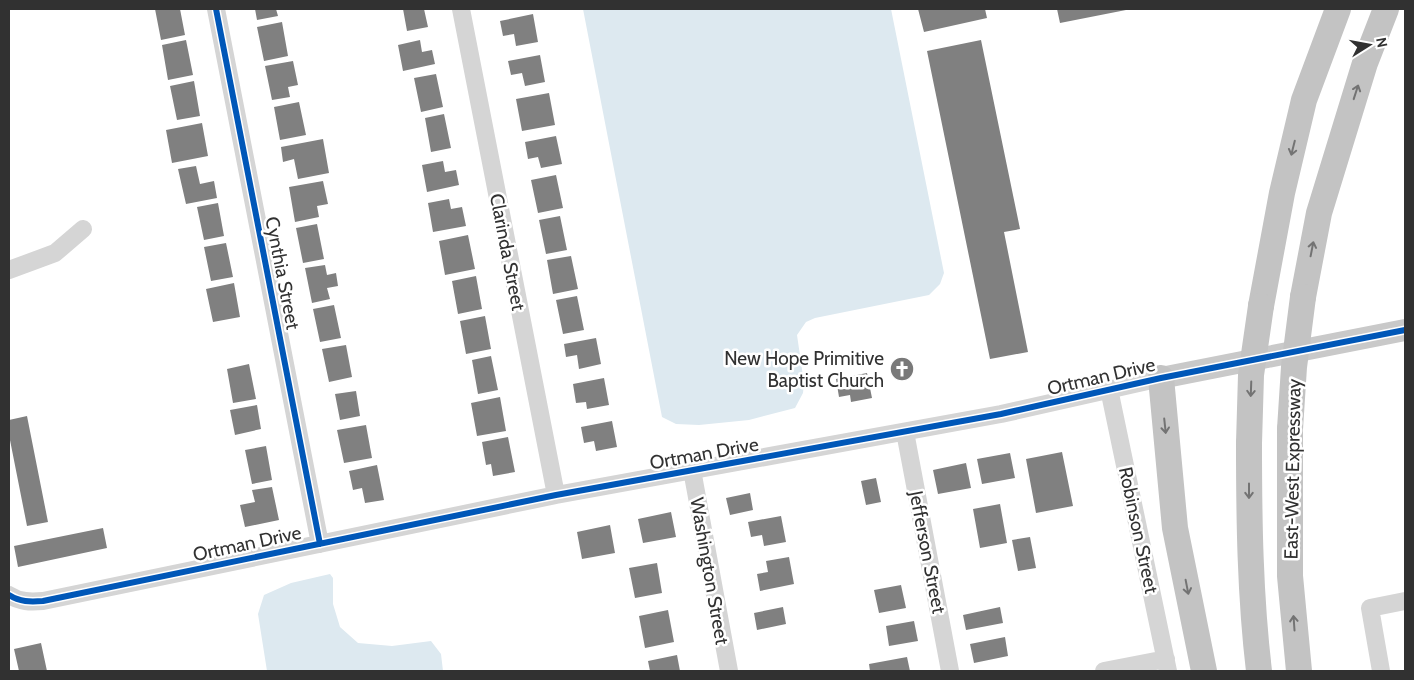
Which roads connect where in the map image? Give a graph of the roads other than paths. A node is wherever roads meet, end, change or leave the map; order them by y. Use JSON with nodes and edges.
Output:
{"nodes":[{"id":1,"x":216,"y":9,"type":"edge"},
{"id":2,"x":461,"y":9,"type":"edge"},
{"id":3,"x":1338,"y":9,"type":"edge"},
{"id":4,"x":1386,"y":9,"type":"edge"},
{"id":5,"x":83,"y":229,"type":"dead end"},
{"id":6,"x":9,"y":270,"type":"edge"},
{"id":7,"x":1405,"y":330,"type":"edge"},
{"id":8,"x":1160,"y":378,"type":"junction"},
{"id":9,"x":1110,"y":389,"type":"junction"},
{"id":10,"x":905,"y":432,"type":"junction"},
{"id":11,"x":692,"y":470,"type":"junction"},
{"id":12,"x":556,"y":495,"type":"junction"},
{"id":13,"x":320,"y":544,"type":"junction"},
{"id":14,"x":9,"y":595,"type":"edge"},
{"id":15,"x":1405,"y":601,"type":"edge"},
{"id":16,"x":1167,"y":665,"type":"edge"},
{"id":17,"x":729,"y":671,"type":"edge"},
{"id":18,"x":950,"y":671,"type":"edge"},
{"id":19,"x":1104,"y":671,"type":"edge"},
{"id":20,"x":1204,"y":671,"type":"edge"},
{"id":21,"x":1259,"y":671,"type":"edge"},
{"id":22,"x":1299,"y":671,"type":"edge"},
{"id":23,"x":1381,"y":671,"type":"edge"}],
"edges":[{"from":1,"to":13,"type":"street","name":"Cynthia Street"},
{"from":2,"to":12,"type":"street","name":"Clarinda Street"},
{"from":3,"to":21,"type":"highway","one_way":true,"bridge":true},
{"from":22,"to":4,"type":"highway","name":"East-West Expressway","one_way":true,"bridge":true},
{"from":5,"to":6,"type":"street"},
{"from":7,"to":8,"type":"main road","name":"Ortman Drive"},
{"from":8,"to":9,"type":"street","name":"Ortman Drive"},
{"from":8,"to":20,"type":"highway","one_way":true},
{"from":9,"to":10,"type":"street","name":"Ortman Drive"},
{"from":9,"to":16,"type":"street","name":"Robinson Street"},
{"from":10,"to":11,"type":"street","name":"Ortman Drive"},
{"from":10,"to":18,"type":"street","name":"Jefferson Street"},
{"from":11,"to":12,"type":"street","name":"Ortman Drive"},
{"from":11,"to":17,"type":"street","name":"Washington Street"},
{"from":12,"to":13,"type":"street","name":"Ortman Drive"},
{"from":13,"to":14,"type":"street","name":"Ortman Drive"},
{"from":15,"to":23,"type":"street"},
{"from":16,"to":19,"type":"street"}]}
